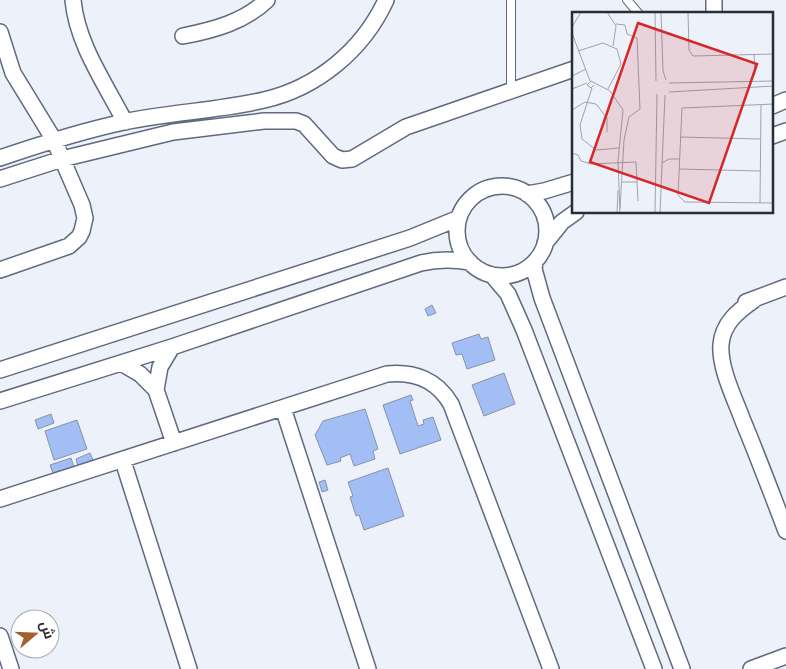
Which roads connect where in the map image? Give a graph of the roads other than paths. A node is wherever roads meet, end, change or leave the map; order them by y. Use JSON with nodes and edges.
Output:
{"nodes":[{"id":1,"x":73,"y":0,"type":"edge"},
{"id":2,"x":267,"y":0,"type":"edge"},
{"id":3,"x":386,"y":0,"type":"edge"},
{"id":4,"x":511,"y":0,"type":"edge"},
{"id":5,"x":627,"y":0,"type":"edge"},
{"id":6,"x":637,"y":12,"type":"edge"},
{"id":7,"x":0,"y":32,"type":"edge"},
{"id":8,"x":183,"y":36,"type":"dead end"},
{"id":9,"x":572,"y":70,"type":"edge"},
{"id":10,"x":510,"y":90,"type":"junction"},
{"id":11,"x":786,"y":100,"type":"edge"},
{"id":12,"x":774,"y":105,"type":"edge"},
{"id":13,"x":125,"y":122,"type":"junction"},
{"id":14,"x":786,"y":131,"type":"edge"},
{"id":15,"x":774,"y":135,"type":"edge"},
{"id":16,"x":54,"y":140,"type":"junction"},
{"id":17,"x":0,"y":158,"type":"edge"},
{"id":18,"x":62,"y":159,"type":"junction"},
{"id":19,"x":0,"y":179,"type":"edge"},
{"id":20,"x":572,"y":183,"type":"edge"},
{"id":21,"x":527,"y":194,"type":"junction"},
{"id":22,"x":573,"y":214,"type":"edge"},
{"id":23,"x":459,"y":218,"type":"junction"},
{"id":24,"x":545,"y":243,"type":"junction"},
{"id":25,"x":470,"y":262,"type":"junction"},
{"id":26,"x":535,"y":262,"type":"junction"},
{"id":27,"x":0,"y":270,"type":"edge"},
{"id":28,"x":492,"y":275,"type":"junction"},
{"id":29,"x":786,"y":288,"type":"edge"},
{"id":30,"x":172,"y":347,"type":"junction"},
{"id":31,"x":121,"y":363,"type":"junction"},
{"id":32,"x":0,"y":370,"type":"edge"},
{"id":33,"x":156,"y":390,"type":"junction"},
{"id":34,"x":0,"y":401,"type":"edge"},
{"id":35,"x":283,"y":408,"type":"junction"},
{"id":36,"x":174,"y":443,"type":"junction"},
{"id":37,"x":122,"y":461,"type":"junction"},
{"id":38,"x":0,"y":499,"type":"edge"},
{"id":39,"x":786,"y":531,"type":"edge"},
{"id":40,"x":0,"y":636,"type":"edge"},
{"id":41,"x":786,"y":656,"type":"edge"},
{"id":42,"x":682,"y":668,"type":"edge"},
{"id":43,"x":11,"y":669,"type":"edge"},
{"id":44,"x":189,"y":669,"type":"edge"},
{"id":45,"x":368,"y":669,"type":"edge"},
{"id":46,"x":551,"y":669,"type":"edge"},
{"id":47,"x":654,"y":669,"type":"edge"},
{"id":48,"x":751,"y":669,"type":"edge"}],
"edges":[{"from":1,"to":13,"type":"street"},
{"from":2,"to":8,"type":"street"},
{"from":3,"to":13,"type":"street"},
{"from":4,"to":10,"type":"lane"},
{"from":5,"to":6,"type":"lane"},
{"from":7,"to":16,"type":"street"},
{"from":9,"to":10,"type":"street"},
{"from":10,"to":18,"type":"street"},
{"from":11,"to":12,"type":"street"},
{"from":13,"to":16,"type":"street"},
{"from":14,"to":15,"type":"street"},
{"from":16,"to":17,"type":"street"},
{"from":16,"to":18,"type":"street"},
{"from":18,"to":19,"type":"street"},
{"from":18,"to":27,"type":"street"},
{"from":20,"to":21,"type":"street"},
{"from":21,"to":23,"type":"street"},
{"from":21,"to":24,"type":"street"},
{"from":22,"to":24,"type":"street"},
{"from":23,"to":25,"type":"street"},
{"from":23,"to":32,"type":"street"},
{"from":24,"to":26,"type":"street"},
{"from":25,"to":28,"type":"street"},
{"from":25,"to":30,"type":"street"},
{"from":26,"to":28,"type":"street"},
{"from":26,"to":42,"type":"street"},
{"from":28,"to":47,"type":"street"},
{"from":29,"to":39,"type":"street"},
{"from":30,"to":31,"type":"street"},
{"from":30,"to":33,"type":"street"},
{"from":31,"to":33,"type":"street"},
{"from":31,"to":34,"type":"street"},
{"from":33,"to":36,"type":"street"},
{"from":35,"to":36,"type":"street"},
{"from":35,"to":45,"type":"street"},
{"from":35,"to":46,"type":"street"},
{"from":36,"to":37,"type":"street"},
{"from":37,"to":38,"type":"street"},
{"from":37,"to":44,"type":"street"},
{"from":40,"to":43,"type":"street"},
{"from":41,"to":48,"type":"street"}]}
